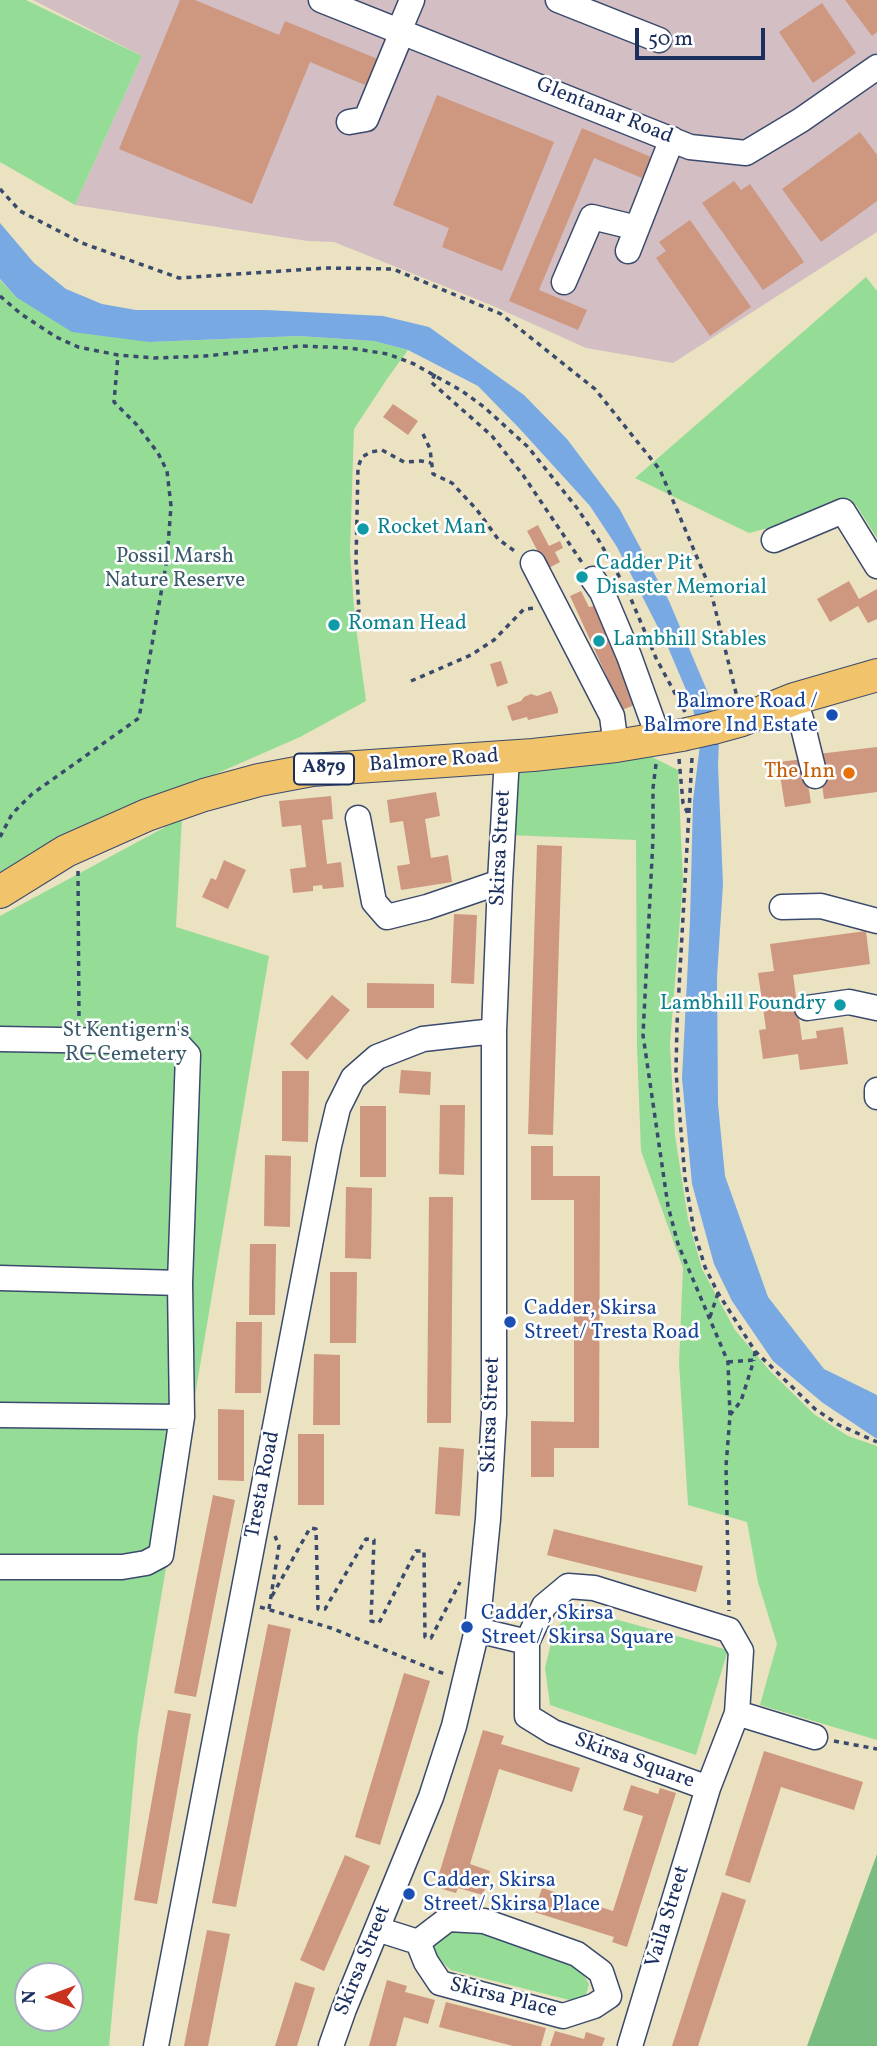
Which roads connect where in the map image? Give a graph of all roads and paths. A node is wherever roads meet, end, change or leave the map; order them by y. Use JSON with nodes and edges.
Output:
{"nodes":[{"id":1,"x":321,"y":0,"type":"edge"},
{"id":2,"x":412,"y":0,"type":"edge"},
{"id":3,"x":558,"y":0,"type":"edge"},
{"id":4,"x":401,"y":32,"type":"junction"},
{"id":5,"x":659,"y":40,"type":"dead end"},
{"id":6,"x":877,"y":67,"type":"edge"},
{"id":7,"x":349,"y":122,"type":"dead end"},
{"id":8,"x":672,"y":139,"type":"junction"},
{"id":9,"x":0,"y":189,"type":"edge"},
{"id":10,"x":637,"y":228,"type":"junction"},
{"id":11,"x":628,"y":251,"type":"dead end"},
{"id":12,"x":564,"y":282,"type":"dead end"},
{"id":13,"x":118,"y":355,"type":"dead end"},
{"id":14,"x":435,"y":374,"type":"dead end"},
{"id":15,"x":423,"y":434,"type":"dead end"},
{"id":16,"x":430,"y":463,"type":"junction"},
{"id":17,"x":774,"y":540,"type":"dead end"},
{"id":18,"x":533,"y":562,"type":"joint"},
{"id":19,"x":877,"y":566,"type":"edge"},
{"id":20,"x":593,"y":579,"type":"joint"},
{"id":21,"x":552,"y":599,"type":"junction"},
{"id":22,"x":356,"y":613,"type":"dead end"},
{"id":23,"x":877,"y":675,"type":"edge"},
{"id":24,"x":411,"y":681,"type":"dead end"},
{"id":25,"x":793,"y":699,"type":"junction"},
{"id":26,"x":728,"y":724,"type":"junction"},
{"id":27,"x":672,"y":737,"type":"junction"},
{"id":28,"x":616,"y":746,"type":"junction"},
{"id":29,"x":507,"y":757,"type":"junction"},
{"id":30,"x":814,"y":776,"type":"dead end"},
{"id":31,"x":688,"y":816,"type":"dead end"},
{"id":32,"x":358,"y":818,"type":"dead end"},
{"id":33,"x":0,"y":837,"type":"edge"},
{"id":34,"x":77,"y":846,"type":"junction"},
{"id":35,"x":500,"y":882,"type":"junction"},
{"id":36,"x":0,"y":892,"type":"edge"},
{"id":37,"x":782,"y":907,"type":"dead end"},
{"id":38,"x":877,"y":921,"type":"edge"},
{"id":39,"x":807,"y":1008,"type":"dead end"},
{"id":40,"x":877,"y":1008,"type":"edge"},
{"id":41,"x":494,"y":1031,"type":"junction"},
{"id":42,"x":0,"y":1039,"type":"edge"},
{"id":43,"x":79,"y":1040,"type":"junction"},
{"id":44,"x":877,"y":1091,"type":"edge"},
{"id":45,"x":877,"y":1097,"type":"edge"},
{"id":46,"x":0,"y":1278,"type":"edge"},
{"id":47,"x":180,"y":1283,"type":"junction"},
{"id":48,"x":718,"y":1293,"type":"dead end"},
{"id":49,"x":710,"y":1317,"type":"junction"},
{"id":50,"x":755,"y":1351,"type":"dead end"},
{"id":51,"x":754,"y":1360,"type":"junction"},
{"id":52,"x":728,"y":1362,"type":"junction"},
{"id":53,"x":0,"y":1415,"type":"edge"},
{"id":54,"x":730,"y":1416,"type":"junction"},
{"id":55,"x":182,"y":1417,"type":"junction"},
{"id":56,"x":255,"y":1530,"type":"junction"},
{"id":57,"x":0,"y":1567,"type":"edge"},
{"id":58,"x":460,"y":1582,"type":"dead end"},
{"id":59,"x":272,"y":1595,"type":"junction"},
{"id":60,"x":477,"y":1630,"type":"junction"},
{"id":61,"x":729,"y":1630,"type":"junction"},
{"id":62,"x":527,"y":1642,"type":"junction"},
{"id":63,"x":465,"y":1681,"type":"junction"},
{"id":64,"x":737,"y":1713,"type":"junction"},
{"id":65,"x":815,"y":1737,"type":"joint"},
{"id":66,"x":877,"y":1749,"type":"edge"},
{"id":67,"x":708,"y":1788,"type":"junction"},
{"id":68,"x":377,"y":1929,"type":"junction"},
{"id":69,"x":418,"y":1942,"type":"junction"},
{"id":70,"x":609,"y":1996,"type":"junction"},
{"id":71,"x":642,"y":2005,"type":"junction"},
{"id":72,"x":156,"y":2046,"type":"edge"},
{"id":73,"x":331,"y":2046,"type":"edge"},
{"id":74,"x":630,"y":2046,"type":"edge"}],
"edges":[{"from":1,"to":4,"type":"street","name":"Glentanar Road"},
{"from":2,"to":4,"type":"street"},
{"from":3,"to":5,"type":"street"},
{"from":4,"to":7,"type":"street"},
{"from":4,"to":8,"type":"street","name":"Glentanar Road"},
{"from":6,"to":8,"type":"street","name":"Glentanar Road"},
{"from":8,"to":10,"type":"street"},
{"from":9,"to":26,"type":"path"},
{"from":10,"to":11,"type":"street"},
{"from":10,"to":12,"type":"street"},
{"from":13,"to":33,"type":"path"},
{"from":14,"to":20,"type":"path"},
{"from":15,"to":16,"type":"path"},
{"from":16,"to":18,"type":"path"},
{"from":16,"to":22,"type":"path"},
{"from":17,"to":19,"type":"street"},
{"from":18,"to":21,"type":"street"},
{"from":20,"to":27,"type":"street"},
{"from":21,"to":24,"type":"path"},
{"from":21,"to":28,"type":"street"},
{"from":23,"to":25,"type":"main road","number":"A879"},
{"from":25,"to":26,"type":"main road","number":"A879"},
{"from":25,"to":30,"type":"street"},
{"from":26,"to":27,"type":"main road","number":"A879","bridge":true},
{"from":27,"to":28,"type":"main road","name":"Balmore Road","number":"A879"},
{"from":27,"to":31,"type":"path"},
{"from":27,"to":49,"type":"path"},
{"from":28,"to":29,"type":"main road","name":"Balmore Road","number":"A879"},
{"from":29,"to":34,"type":"main road","name":"Balmore Road","number":"A879"},
{"from":29,"to":35,"type":"street","name":"Skirsa Street"},
{"from":32,"to":35,"type":"street"},
{"from":34,"to":36,"type":"main road","name":"Balmore Road","number":"A879"},
{"from":34,"to":43,"type":"path"},
{"from":35,"to":41,"type":"street","name":"Skirsa Street"},
{"from":37,"to":38,"type":"street"},
{"from":39,"to":40,"type":"street"},
{"from":41,"to":56,"type":"street","name":"Tresta Road"},
{"from":41,"to":60,"type":"street","name":"Skirsa Street"},
{"from":42,"to":43,"type":"street"},
{"from":43,"to":47,"type":"street"},
{"from":44,"to":45,"type":"street"},
{"from":46,"to":47,"type":"street"},
{"from":47,"to":55,"type":"street"},
{"from":48,"to":49,"type":"path"},
{"from":49,"to":52,"type":"path"},
{"from":50,"to":51,"type":"path"},
{"from":51,"to":52,"type":"path"},
{"from":51,"to":54,"type":"path"},
{"from":52,"to":54,"type":"path"},
{"from":53,"to":55,"type":"street"},
{"from":54,"to":61,"type":"path"},
{"from":55,"to":57,"type":"street"},
{"from":56,"to":59,"type":"path"},
{"from":56,"to":72,"type":"street","name":"Tresta Road"},
{"from":58,"to":59,"type":"path"},
{"from":59,"to":63,"type":"path"},
{"from":60,"to":62,"type":"street"},
{"from":60,"to":63,"type":"street","name":"Skirsa Street"},
{"from":61,"to":62,"type":"street","name":"Skirsa Square"},
{"from":61,"to":64,"type":"street","name":"Skirsa Square"},
{"from":62,"to":67,"type":"street","name":"Skirsa Square"},
{"from":63,"to":68,"type":"street","name":"Skirsa Street"},
{"from":64,"to":65,"type":"street"},
{"from":64,"to":67,"type":"street","name":"Skirsa Square"},
{"from":65,"to":66,"type":"path"},
{"from":67,"to":71,"type":"street","name":"Vaila Street"},
{"from":68,"to":69,"type":"street"},
{"from":68,"to":73,"type":"street","name":"Skirsa Street"},
{"from":69,"to":70,"type":"street","name":"Skirsa Place"},
{"from":69,"to":70,"type":"street"},
{"from":70,"to":71,"type":"street"},
{"from":71,"to":74,"type":"street","name":"Vaila Street"}]}
